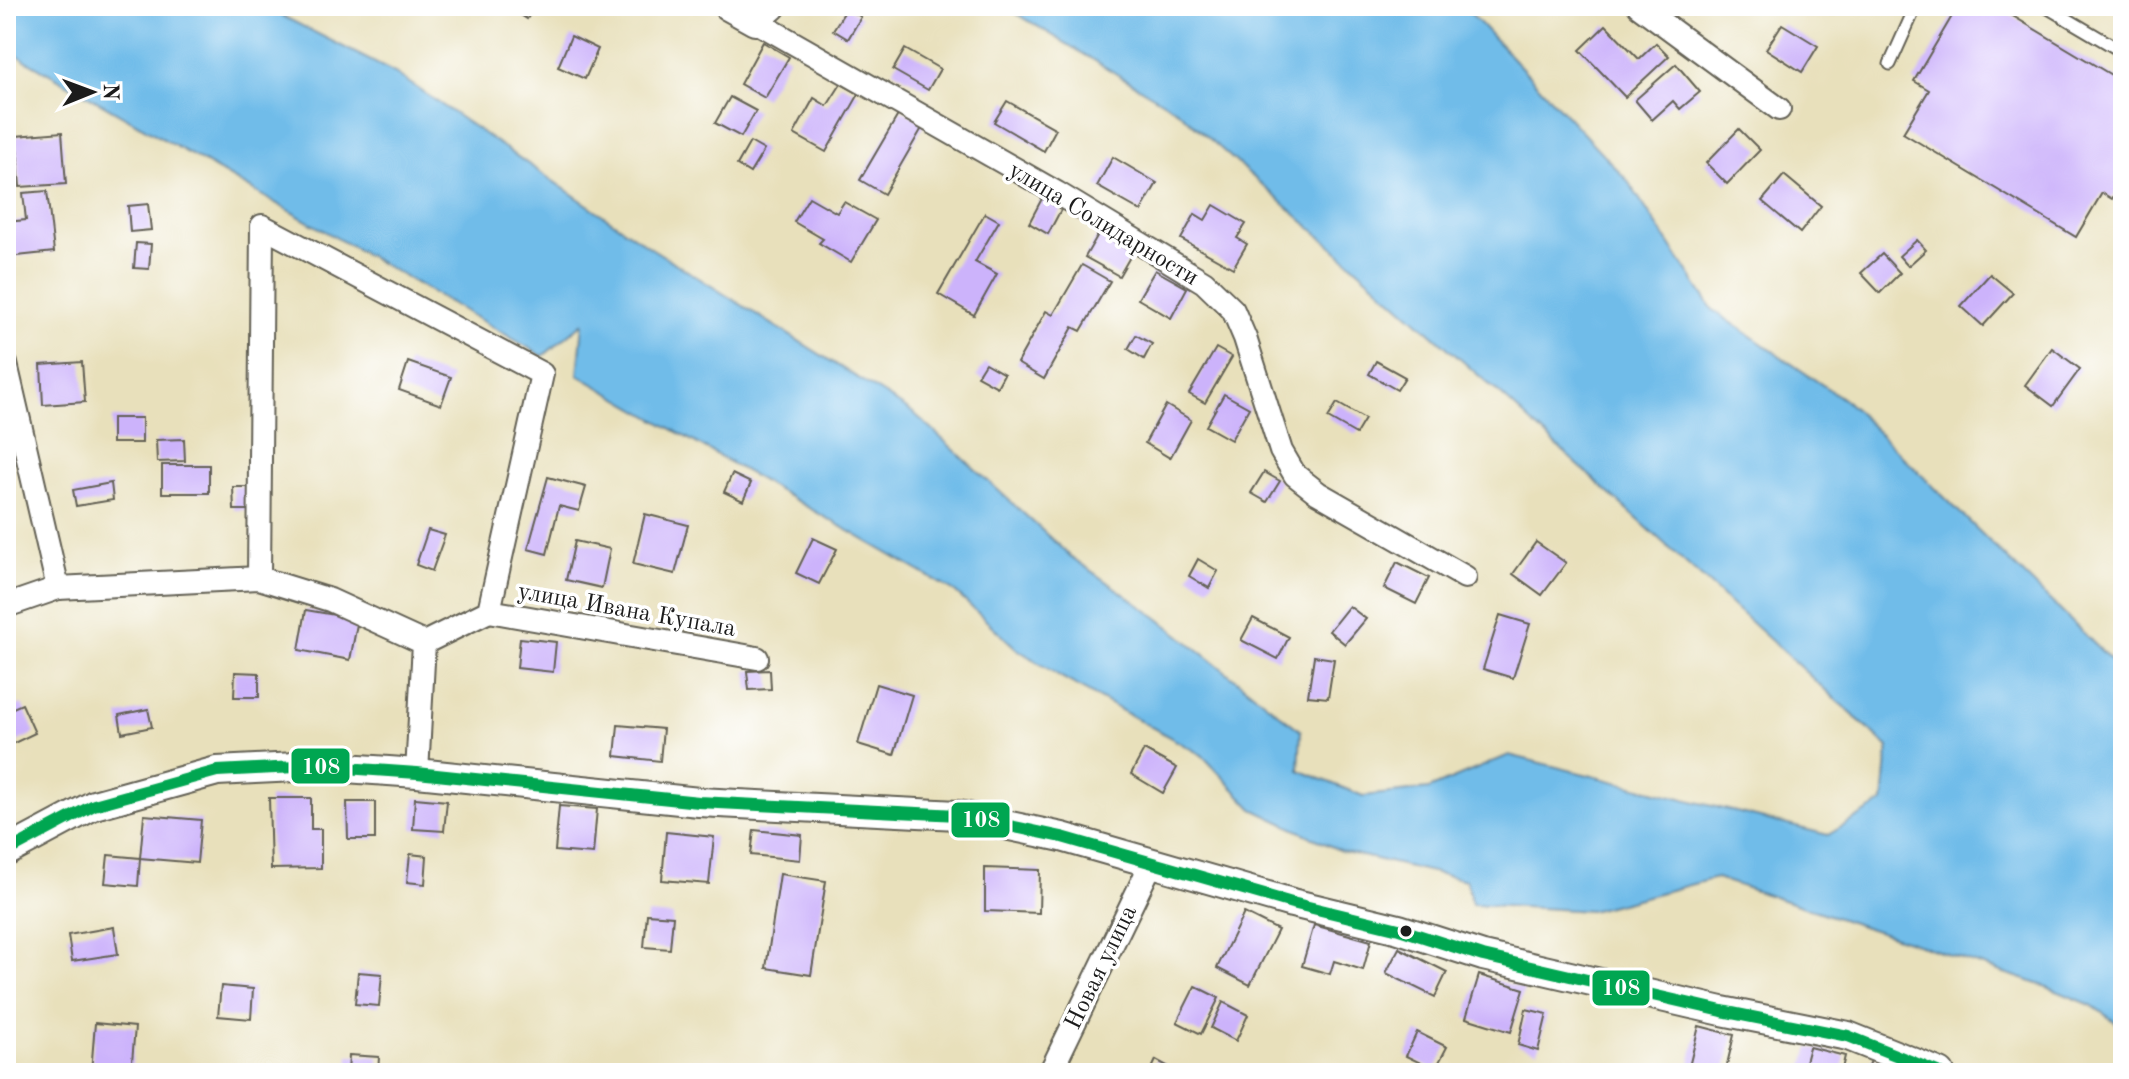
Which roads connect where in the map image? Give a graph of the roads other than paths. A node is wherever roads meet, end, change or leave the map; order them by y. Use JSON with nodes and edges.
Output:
{"nodes":[{"id":1,"x":728,"y":6,"type":"edge"},
{"id":2,"x":1639,"y":6,"type":"edge"},
{"id":3,"x":1916,"y":6,"type":"edge"},
{"id":4,"x":2045,"y":6,"type":"edge"},
{"id":5,"x":763,"y":14,"type":"edge"},
{"id":6,"x":2123,"y":52,"type":"edge"},
{"id":7,"x":1890,"y":64,"type":"dead end"},
{"id":8,"x":1779,"y":109,"type":"dead end"},
{"id":9,"x":6,"y":364,"type":"edge"},
{"id":10,"x":1465,"y":577,"type":"dead end"},
{"id":11,"x":259,"y":578,"type":"junction"},
{"id":12,"x":58,"y":588,"type":"junction"},
{"id":13,"x":6,"y":606,"type":"edge"},
{"id":14,"x":489,"y":611,"type":"junction"},
{"id":15,"x":424,"y":643,"type":"junction"},
{"id":16,"x":757,"y":658,"type":"dead end"},
{"id":17,"x":417,"y":773,"type":"junction"},
{"id":18,"x":6,"y":852,"type":"edge"},
{"id":19,"x":1152,"y":862,"type":"junction"},
{"id":20,"x":1050,"y":1073,"type":"edge"},
{"id":21,"x":1940,"y":1073,"type":"edge"}],
"edges":[{"from":1,"to":5,"type":"street","name":"улица Солидарности"},
{"from":2,"to":8,"type":"street"},
{"from":3,"to":7,"type":"lane"},
{"from":4,"to":6,"type":"lane"},
{"from":5,"to":10,"type":"street","name":"улица Солидарности"},
{"from":9,"to":12,"type":"street"},
{"from":11,"to":12,"type":"street"},
{"from":11,"to":14,"type":"street"},
{"from":11,"to":15,"type":"street"},
{"from":12,"to":13,"type":"street"},
{"from":14,"to":15,"type":"street"},
{"from":14,"to":16,"type":"street","name":"улица Ивана Купала"},
{"from":15,"to":17,"type":"street"},
{"from":17,"to":18,"type":"street"},
{"from":17,"to":19,"type":"street"},
{"from":19,"to":20,"type":"street","name":"Новая улица"},
{"from":19,"to":21,"type":"street"}]}
